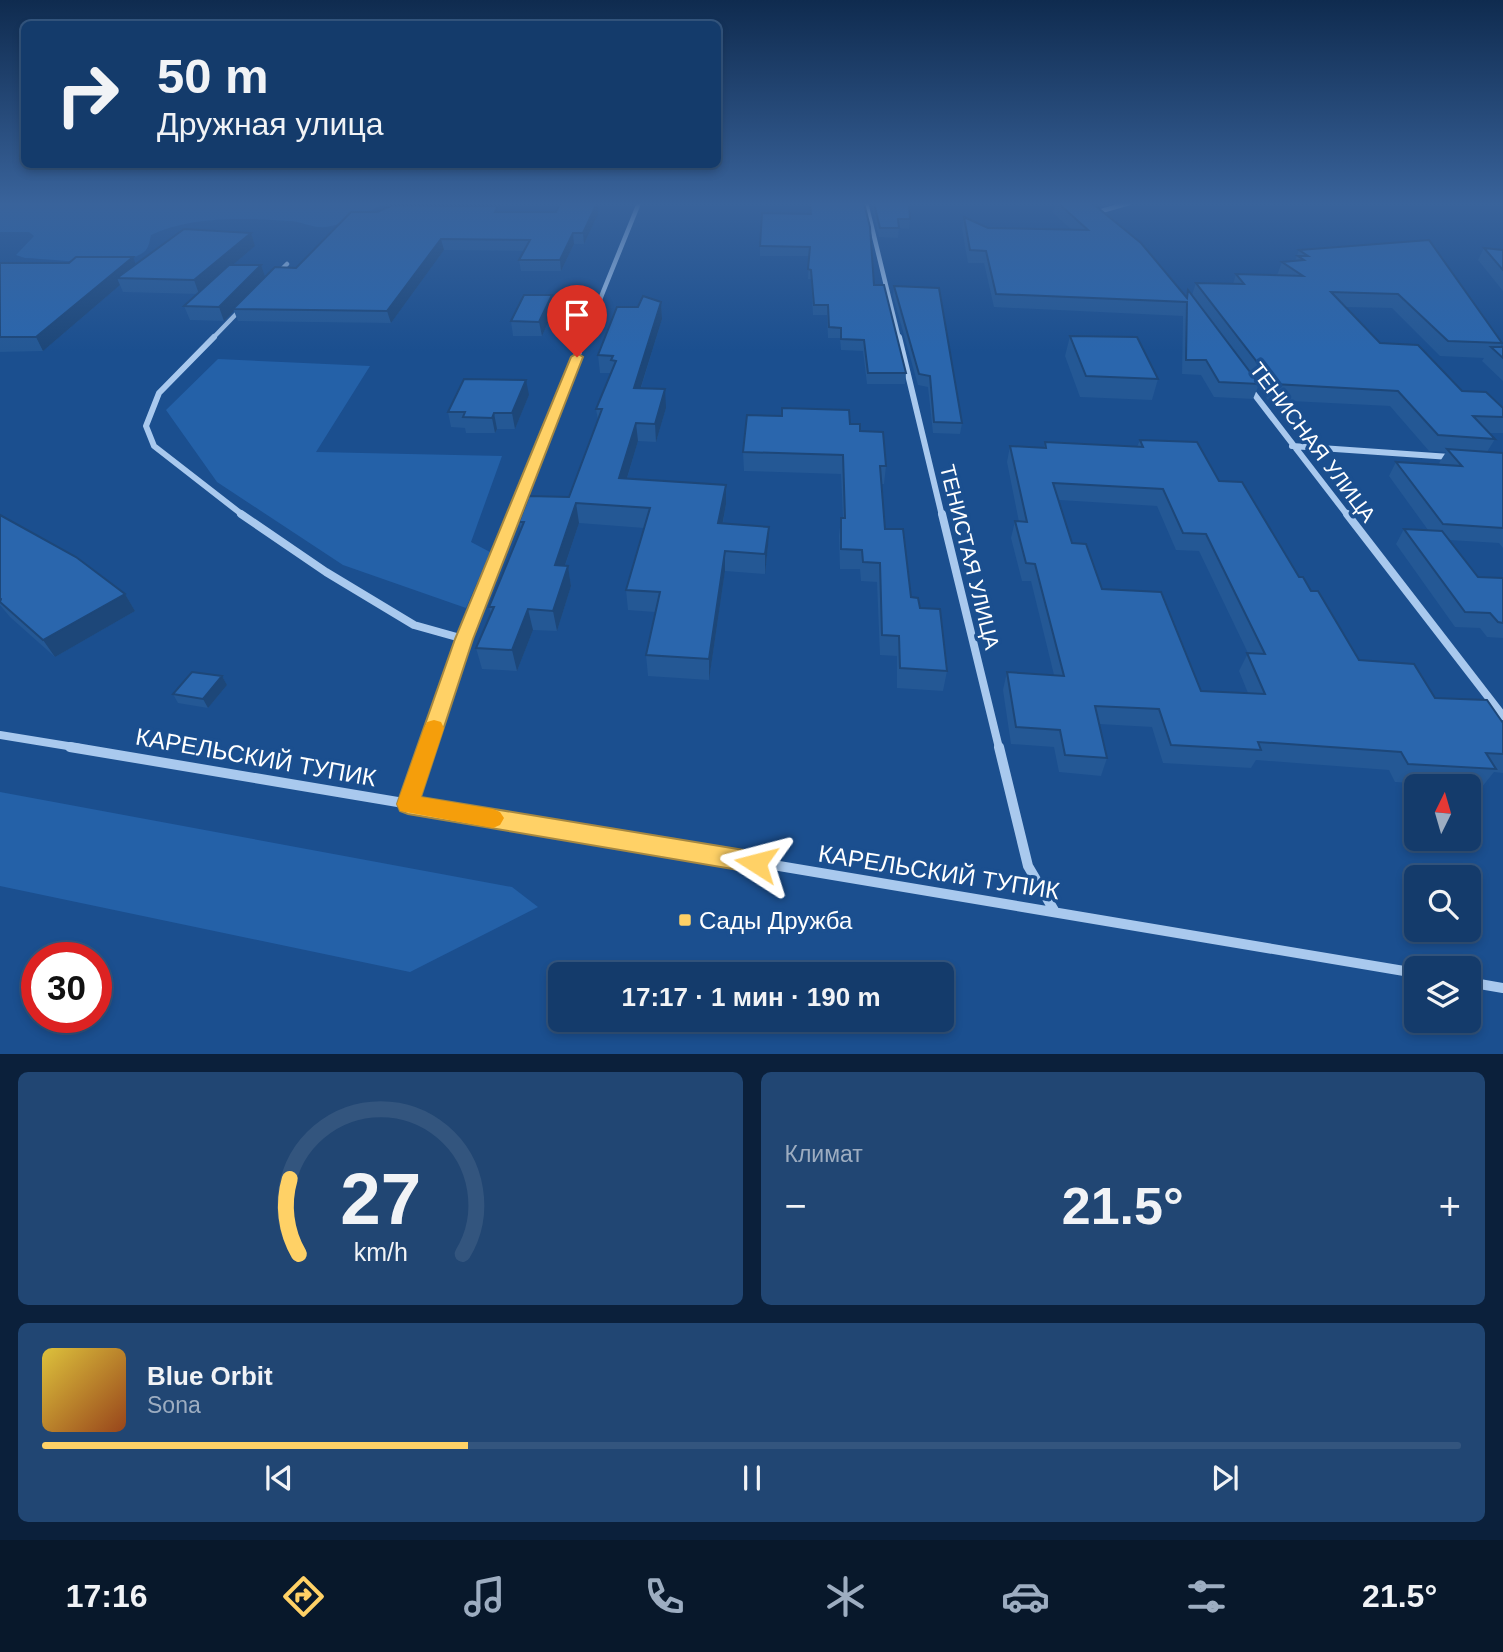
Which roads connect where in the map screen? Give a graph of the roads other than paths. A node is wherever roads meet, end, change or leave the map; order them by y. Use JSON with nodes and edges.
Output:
{"nodes":[{"id":1,"x":619,"y":252,"type":"edge"},
{"id":2,"x":878,"y":252,"type":"edge"},
{"id":3,"x":287,"y":264,"type":"dead end"},
{"id":4,"x":267,"y":283,"type":"edge"},
{"id":5,"x":248,"y":302,"type":"edge"},
{"id":6,"x":1244,"y":380,"type":"edge"},
{"id":7,"x":1292,"y":446,"type":"junction"},
{"id":8,"x":1463,"y":459,"type":"edge"},
{"id":9,"x":464,"y":639,"type":"junction"},
{"id":10,"x":1503,"y":716,"type":"edge"},
{"id":11,"x":0,"y":735,"type":"edge"},
{"id":12,"x":408,"y":804,"type":"junction"},
{"id":13,"x":1055,"y":912,"type":"junction"},
{"id":14,"x":1404,"y":971,"type":"edge"},
{"id":15,"x":1481,"y":984,"type":"edge"},
{"id":16,"x":1503,"y":988,"type":"edge"}],
"edges":[{"from":1,"to":9,"type":"street"},
{"from":2,"to":13,"type":"street","name":"ТЕНИСТАЯ УЛИЦА"},
{"from":3,"to":4,"type":"street"},
{"from":5,"to":9,"type":"street"},
{"from":6,"to":7,"type":"street","name":"ТЕНИСНАЯ УЛИЦА"},
{"from":7,"to":8,"type":"street"},
{"from":7,"to":10,"type":"street","name":"ТЕНИСНАЯ УЛИЦА"},
{"from":9,"to":12,"type":"street"},
{"from":11,"to":12,"type":"street","name":"КАРЕЛЬСКИЙ ТУПИК"},
{"from":12,"to":13,"type":"street","name":"КАРЕЛЬСКИЙ ТУПИК"},
{"from":13,"to":14,"type":"street","name":"КАРЕЛЬСКИЙ ТУПИК"},
{"from":15,"to":16,"type":"street"}]}
